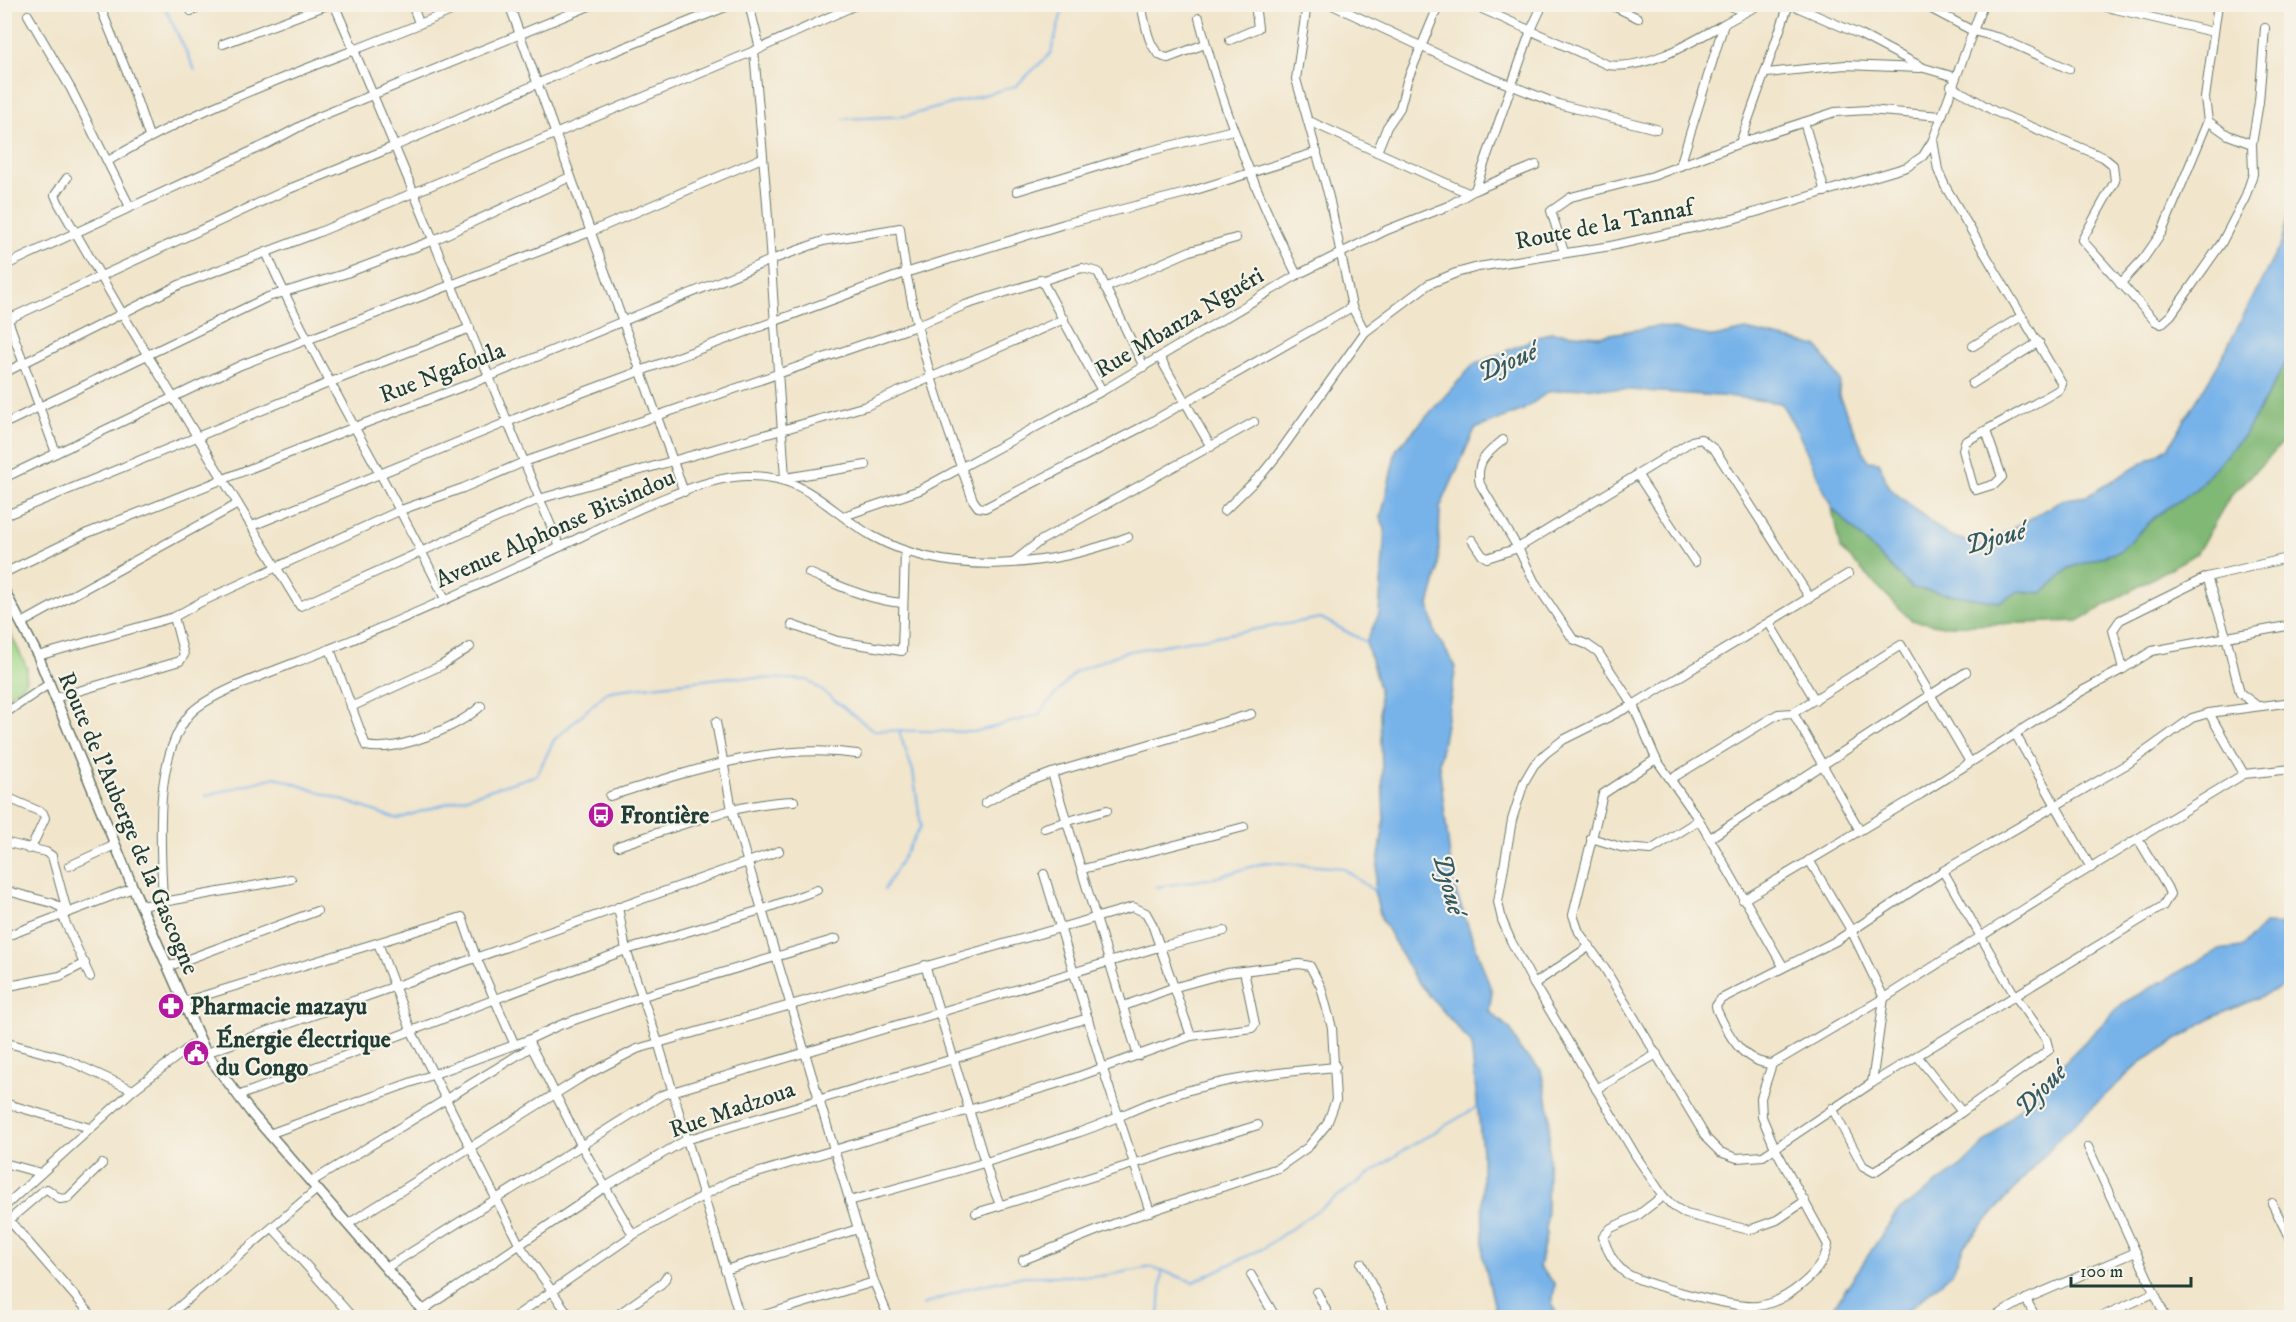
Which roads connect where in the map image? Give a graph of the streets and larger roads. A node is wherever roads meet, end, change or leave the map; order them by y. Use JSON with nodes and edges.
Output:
{"nodes":[{"id":1,"x":99,"y":4,"type":"edge"},
{"id":2,"x":206,"y":4,"type":"edge"},
{"id":3,"x":332,"y":4,"type":"edge"},
{"id":4,"x":412,"y":4,"type":"edge"},
{"id":5,"x":466,"y":4,"type":"edge"},
{"id":6,"x":509,"y":4,"type":"edge"},
{"id":7,"x":594,"y":4,"type":"edge"},
{"id":8,"x":733,"y":4,"type":"edge"},
{"id":9,"x":749,"y":4,"type":"edge"},
{"id":10,"x":858,"y":4,"type":"edge"},
{"id":11,"x":1141,"y":4,"type":"edge"},
{"id":12,"x":1255,"y":4,"type":"edge"},
{"id":13,"x":1307,"y":4,"type":"edge"},
{"id":14,"x":1330,"y":4,"type":"edge"},
{"id":15,"x":1439,"y":4,"type":"edge"},
{"id":16,"x":1471,"y":4,"type":"edge"},
{"id":17,"x":1543,"y":4,"type":"edge"},
{"id":18,"x":1609,"y":4,"type":"edge"},
{"id":19,"x":1727,"y":4,"type":"edge"},
{"id":20,"x":1762,"y":4,"type":"edge"},
{"id":21,"x":1789,"y":4,"type":"edge"},
{"id":22,"x":1922,"y":4,"type":"edge"},
{"id":23,"x":1983,"y":4,"type":"edge"},
{"id":24,"x":2094,"y":4,"type":"edge"},
{"id":25,"x":2218,"y":4,"type":"edge"},
{"id":26,"x":191,"y":11,"type":"dead end"},
{"id":27,"x":1743,"y":12,"type":"junction"},
{"id":28,"x":28,"y":15,"type":"dead end"},
{"id":29,"x":1199,"y":18,"type":"dead end"},
{"id":30,"x":1638,"y":18,"type":"dead end"},
{"id":31,"x":419,"y":23,"type":"junction"},
{"id":32,"x":1724,"y":24,"type":"junction"},
{"id":33,"x":2265,"y":28,"type":"dead end"},
{"id":34,"x":1531,"y":30,"type":"junction"},
{"id":35,"x":1973,"y":31,"type":"junction"},
{"id":36,"x":2213,"y":32,"type":"junction"},
{"id":37,"x":519,"y":34,"type":"junction"},
{"id":38,"x":1230,"y":40,"type":"dead end"},
{"id":39,"x":223,"y":44,"type":"dead end"},
{"id":40,"x":1205,"y":44,"type":"junction"},
{"id":41,"x":1422,"y":46,"type":"junction"},
{"id":42,"x":354,"y":49,"type":"junction"},
{"id":43,"x":756,"y":50,"type":"junction"},
{"id":44,"x":1924,"y":68,"type":"junction"},
{"id":45,"x":2069,"y":69,"type":"dead end"},
{"id":46,"x":1767,"y":73,"type":"junction"},
{"id":47,"x":1955,"y":77,"type":"junction"},
{"id":48,"x":537,"y":86,"type":"junction"},
{"id":49,"x":1512,"y":86,"type":"junction"},
{"id":50,"x":1951,"y":86,"type":"junction"},
{"id":51,"x":374,"y":93,"type":"junction"},
{"id":52,"x":1941,"y":116,"type":"junction"},
{"id":53,"x":1309,"y":121,"type":"junction"},
{"id":54,"x":2208,"y":121,"type":"junction"},
{"id":55,"x":1804,"y":122,"type":"junction"},
{"id":56,"x":1656,"y":129,"type":"dead end"},
{"id":57,"x":1233,"y":130,"type":"junction"},
{"id":58,"x":554,"y":134,"type":"junction"},
{"id":59,"x":148,"y":136,"type":"junction"},
{"id":60,"x":1933,"y":140,"type":"junction"},
{"id":61,"x":1740,"y":143,"type":"junction"},
{"id":62,"x":2252,"y":144,"type":"junction"},
{"id":63,"x":393,"y":147,"type":"junction"},
{"id":64,"x":1317,"y":152,"type":"junction"},
{"id":65,"x":1377,"y":152,"type":"junction"},
{"id":66,"x":762,"y":158,"type":"junction"},
{"id":67,"x":108,"y":161,"type":"junction"},
{"id":68,"x":1536,"y":165,"type":"dead end"},
{"id":69,"x":1680,"y":166,"type":"junction"},
{"id":70,"x":1248,"y":174,"type":"junction"},
{"id":71,"x":570,"y":177,"type":"junction"},
{"id":72,"x":67,"y":178,"type":"dead end"},
{"id":73,"x":1017,"y":191,"type":"dead end"},
{"id":74,"x":1472,"y":191,"type":"junction"},
{"id":75,"x":1824,"y":192,"type":"junction"},
{"id":76,"x":412,"y":193,"type":"junction"},
{"id":77,"x":130,"y":207,"type":"junction"},
{"id":78,"x":77,"y":232,"type":"junction"},
{"id":79,"x":590,"y":232,"type":"junction"},
{"id":80,"x":1236,"y":238,"type":"dead end"},
{"id":81,"x":434,"y":240,"type":"junction"},
{"id":82,"x":267,"y":252,"type":"junction"},
{"id":83,"x":1564,"y":252,"type":"junction"},
{"id":84,"x":1342,"y":254,"type":"junction"},
{"id":85,"x":771,"y":260,"type":"junction"},
{"id":86,"x":4,"y":266,"type":"edge"},
{"id":87,"x":905,"y":273,"type":"junction"},
{"id":88,"x":1297,"y":275,"type":"junction"},
{"id":89,"x":100,"y":276,"type":"junction"},
{"id":90,"x":1041,"y":279,"type":"junction"},
{"id":91,"x":452,"y":283,"type":"junction"},
{"id":92,"x":2120,"y":284,"type":"junction"},
{"id":93,"x":1105,"y":288,"type":"junction"},
{"id":94,"x":284,"y":292,"type":"junction"},
{"id":95,"x":1352,"y":307,"type":"junction"},
{"id":96,"x":122,"y":313,"type":"junction"},
{"id":97,"x":2022,"y":316,"type":"junction"},
{"id":98,"x":1064,"y":319,"type":"junction"},
{"id":99,"x":774,"y":320,"type":"junction"},
{"id":100,"x":6,"y":321,"type":"edge"},
{"id":101,"x":624,"y":322,"type":"junction"},
{"id":102,"x":916,"y":326,"type":"junction"},
{"id":103,"x":470,"y":328,"type":"junction"},
{"id":104,"x":1365,"y":332,"type":"junction"},
{"id":105,"x":308,"y":340,"type":"junction"},
{"id":106,"x":2038,"y":342,"type":"junction"},
{"id":107,"x":1973,"y":346,"type":"dead end"},
{"id":108,"x":148,"y":356,"type":"junction"},
{"id":109,"x":1160,"y":358,"type":"junction"},
{"id":110,"x":23,"y":364,"type":"junction"},
{"id":111,"x":1144,"y":367,"type":"junction"},
{"id":112,"x":641,"y":370,"type":"junction"},
{"id":113,"x":778,"y":372,"type":"junction"},
{"id":114,"x":4,"y":373,"type":"edge"},
{"id":115,"x":488,"y":377,"type":"junction"},
{"id":116,"x":930,"y":378,"type":"junction"},
{"id":117,"x":331,"y":382,"type":"junction"},
{"id":118,"x":1972,"y":384,"type":"dead end"},
{"id":119,"x":1102,"y":392,"type":"junction"},
{"id":120,"x":174,"y":397,"type":"junction"},
{"id":121,"x":1184,"y":402,"type":"junction"},
{"id":122,"x":38,"y":408,"type":"junction"},
{"id":123,"x":658,"y":416,"type":"junction"},
{"id":124,"x":507,"y":422,"type":"junction"},
{"id":125,"x":1254,"y":422,"type":"dead end"},
{"id":126,"x":4,"y":424,"type":"edge"},
{"id":127,"x":355,"y":427,"type":"junction"},
{"id":128,"x":784,"y":431,"type":"junction"},
{"id":129,"x":1986,"y":431,"type":"junction"},
{"id":130,"x":198,"y":437,"type":"junction"},
{"id":131,"x":1503,"y":440,"type":"dead end"},
{"id":132,"x":1211,"y":447,"type":"junction"},
{"id":133,"x":56,"y":453,"type":"junction"},
{"id":134,"x":524,"y":462,"type":"junction"},
{"id":135,"x":674,"y":462,"type":"junction"},
{"id":136,"x":866,"y":465,"type":"dead end"},
{"id":137,"x":961,"y":468,"type":"junction"},
{"id":138,"x":380,"y":472,"type":"junction"},
{"id":139,"x":1637,"y":474,"type":"junction"},
{"id":140,"x":4,"y":478,"type":"edge"},
{"id":141,"x":785,"y":478,"type":"junction"},
{"id":142,"x":223,"y":479,"type":"junction"},
{"id":143,"x":684,"y":492,"type":"junction"},
{"id":144,"x":539,"y":499,"type":"junction"},
{"id":145,"x":238,"y":504,"type":"junction"},
{"id":146,"x":401,"y":510,"type":"junction"},
{"id":147,"x":1224,"y":511,"type":"dead end"},
{"id":148,"x":4,"y":516,"type":"edge"},
{"id":149,"x":844,"y":516,"type":"junction"},
{"id":150,"x":252,"y":526,"type":"junction"},
{"id":151,"x":1128,"y":537,"type":"dead end"},
{"id":152,"x":1472,"y":540,"type":"dead end"},
{"id":153,"x":560,"y":547,"type":"junction"},
{"id":154,"x":1518,"y":548,"type":"junction"},
{"id":155,"x":905,"y":551,"type":"junction"},
{"id":156,"x":423,"y":553,"type":"junction"},
{"id":157,"x":2292,"y":557,"type":"edge"},
{"id":158,"x":1015,"y":561,"type":"junction"},
{"id":159,"x":1695,"y":562,"type":"dead end"},
{"id":160,"x":277,"y":567,"type":"junction"},
{"id":161,"x":4,"y":573,"type":"edge"},
{"id":162,"x":809,"y":573,"type":"dead end"},
{"id":163,"x":1848,"y":574,"type":"dead end"},
{"id":164,"x":2207,"y":577,"type":"junction"},
{"id":165,"x":4,"y":590,"type":"edge"},
{"id":166,"x":1810,"y":598,"type":"junction"},
{"id":167,"x":445,"y":599,"type":"junction"},
{"id":168,"x":902,"y":603,"type":"junction"},
{"id":169,"x":174,"y":617,"type":"junction"},
{"id":170,"x":1773,"y":621,"type":"junction"},
{"id":171,"x":22,"y":623,"type":"junction"},
{"id":172,"x":792,"y":625,"type":"dead end"},
{"id":173,"x":2292,"y":625,"type":"edge"},
{"id":174,"x":2226,"y":636,"type":"junction"},
{"id":175,"x":470,"y":647,"type":"dead end"},
{"id":176,"x":330,"y":649,"type":"junction"},
{"id":177,"x":38,"y":656,"type":"junction"},
{"id":178,"x":2123,"y":669,"type":"junction"},
{"id":179,"x":1966,"y":672,"type":"dead end"},
{"id":180,"x":50,"y":684,"type":"junction"},
{"id":181,"x":2240,"y":693,"type":"junction"},
{"id":182,"x":1932,"y":694,"type":"junction"},
{"id":183,"x":55,"y":698,"type":"junction"},
{"id":184,"x":1815,"y":700,"type":"junction"},
{"id":185,"x":2292,"y":702,"type":"edge"},
{"id":186,"x":1633,"y":705,"type":"junction"},
{"id":187,"x":2256,"y":705,"type":"junction"},
{"id":188,"x":481,"y":706,"type":"dead end"},
{"id":189,"x":351,"y":707,"type":"junction"},
{"id":190,"x":2232,"y":709,"type":"junction"},
{"id":191,"x":1793,"y":713,"type":"junction"},
{"id":192,"x":2209,"y":713,"type":"junction"},
{"id":193,"x":4,"y":714,"type":"edge"},
{"id":194,"x":1251,"y":714,"type":"dead end"},
{"id":195,"x":716,"y":722,"type":"dead end"},
{"id":196,"x":2016,"y":735,"type":"junction"},
{"id":197,"x":857,"y":754,"type":"dead end"},
{"id":198,"x":1656,"y":759,"type":"junction"},
{"id":199,"x":723,"y":762,"type":"junction"},
{"id":200,"x":1970,"y":762,"type":"junction"},
{"id":201,"x":1822,"y":767,"type":"junction"},
{"id":202,"x":2292,"y":768,"type":"edge"},
{"id":203,"x":1052,"y":773,"type":"junction"},
{"id":204,"x":2244,"y":774,"type":"junction"},
{"id":205,"x":1671,"y":779,"type":"junction"},
{"id":206,"x":4,"y":796,"type":"edge"},
{"id":207,"x":610,"y":796,"type":"dead end"},
{"id":208,"x":794,"y":801,"type":"dead end"},
{"id":209,"x":985,"y":803,"type":"dead end"},
{"id":210,"x":2054,"y":804,"type":"junction"},
{"id":211,"x":732,"y":810,"type":"junction"},
{"id":212,"x":1107,"y":810,"type":"dead end"},
{"id":213,"x":1698,"y":820,"type":"junction"},
{"id":214,"x":1068,"y":823,"type":"junction"},
{"id":215,"x":1244,"y":827,"type":"dead end"},
{"id":216,"x":1044,"y":828,"type":"dead end"},
{"id":217,"x":1859,"y":829,"type":"junction"},
{"id":218,"x":1591,"y":838,"type":"junction"},
{"id":219,"x":1710,"y":838,"type":"junction"},
{"id":220,"x":2138,"y":839,"type":"junction"},
{"id":221,"x":4,"y":842,"type":"edge"},
{"id":222,"x":115,"y":845,"type":"junction"},
{"id":223,"x":618,"y":846,"type":"dead end"},
{"id":224,"x":28,"y":849,"type":"junction"},
{"id":225,"x":779,"y":851,"type":"dead end"},
{"id":226,"x":1809,"y":860,"type":"junction"},
{"id":227,"x":748,"y":862,"type":"junction"},
{"id":228,"x":69,"y":866,"type":"dead end"},
{"id":229,"x":2091,"y":868,"type":"junction"},
{"id":230,"x":1083,"y":869,"type":"junction"},
{"id":231,"x":1943,"y":872,"type":"junction"},
{"id":232,"x":1044,"y":874,"type":"dead end"},
{"id":233,"x":291,"y":879,"type":"dead end"},
{"id":234,"x":133,"y":888,"type":"junction"},
{"id":235,"x":4,"y":890,"type":"edge"},
{"id":236,"x":817,"y":890,"type":"dead end"},
{"id":237,"x":1743,"y":900,"type":"junction"},
{"id":238,"x":164,"y":902,"type":"junction"},
{"id":239,"x":141,"y":906,"type":"junction"},
{"id":240,"x":618,"y":907,"type":"junction"},
{"id":241,"x":761,"y":910,"type":"junction"},
{"id":242,"x":317,"y":911,"type":"dead end"},
{"id":243,"x":66,"y":913,"type":"junction"},
{"id":244,"x":1097,"y":915,"type":"junction"},
{"id":245,"x":1060,"y":927,"type":"junction"},
{"id":246,"x":1851,"y":930,"type":"junction"},
{"id":247,"x":1224,"y":931,"type":"dead end"},
{"id":248,"x":1980,"y":936,"type":"junction"},
{"id":249,"x":4,"y":937,"type":"edge"},
{"id":250,"x":836,"y":939,"type":"dead end"},
{"id":251,"x":378,"y":943,"type":"junction"},
{"id":252,"x":1590,"y":946,"type":"junction"},
{"id":253,"x":1159,"y":947,"type":"junction"},
{"id":254,"x":626,"y":950,"type":"junction"},
{"id":255,"x":476,"y":957,"type":"junction"},
{"id":256,"x":777,"y":957,"type":"junction"},
{"id":257,"x":1110,"y":962,"type":"junction"},
{"id":258,"x":85,"y":963,"type":"junction"},
{"id":259,"x":925,"y":965,"type":"junction"},
{"id":260,"x":1783,"y":966,"type":"junction"},
{"id":261,"x":167,"y":967,"type":"junction"},
{"id":262,"x":1244,"y":971,"type":"junction"},
{"id":263,"x":1074,"y":973,"type":"junction"},
{"id":264,"x":90,"y":977,"type":"dead end"},
{"id":265,"x":1534,"y":984,"type":"junction"},
{"id":266,"x":393,"y":986,"type":"junction"},
{"id":267,"x":4,"y":987,"type":"edge"},
{"id":268,"x":1172,"y":988,"type":"junction"},
{"id":269,"x":2014,"y":994,"type":"junction"},
{"id":270,"x":643,"y":996,"type":"junction"},
{"id":271,"x":1884,"y":998,"type":"junction"},
{"id":272,"x":495,"y":999,"type":"junction"},
{"id":273,"x":183,"y":1002,"type":"junction"},
{"id":274,"x":792,"y":1005,"type":"junction"},
{"id":275,"x":1124,"y":1006,"type":"junction"},
{"id":276,"x":940,"y":1011,"type":"junction"},
{"id":277,"x":1088,"y":1018,"type":"junction"},
{"id":278,"x":411,"y":1030,"type":"junction"},
{"id":279,"x":1191,"y":1036,"type":"junction"},
{"id":280,"x":199,"y":1040,"type":"junction"},
{"id":281,"x":4,"y":1042,"type":"edge"},
{"id":282,"x":658,"y":1042,"type":"junction"},
{"id":283,"x":514,"y":1043,"type":"junction"},
{"id":284,"x":529,"y":1043,"type":"junction"},
{"id":285,"x":805,"y":1052,"type":"junction"},
{"id":286,"x":206,"y":1053,"type":"junction"},
{"id":287,"x":1657,"y":1054,"type":"junction"},
{"id":288,"x":1138,"y":1056,"type":"junction"},
{"id":289,"x":1918,"y":1057,"type":"junction"},
{"id":290,"x":954,"y":1061,"type":"junction"},
{"id":291,"x":1772,"y":1064,"type":"junction"},
{"id":292,"x":1336,"y":1067,"type":"junction"},
{"id":293,"x":1103,"y":1069,"type":"junction"},
{"id":294,"x":433,"y":1074,"type":"junction"},
{"id":295,"x":1872,"y":1083,"type":"junction"},
{"id":296,"x":1596,"y":1089,"type":"junction"},
{"id":297,"x":133,"y":1090,"type":"junction"},
{"id":298,"x":673,"y":1091,"type":"junction"},
{"id":299,"x":238,"y":1095,"type":"junction"},
{"id":300,"x":557,"y":1095,"type":"junction"},
{"id":301,"x":444,"y":1099,"type":"junction"},
{"id":302,"x":820,"y":1100,"type":"junction"},
{"id":303,"x":4,"y":1103,"type":"edge"},
{"id":304,"x":1832,"y":1108,"type":"junction"},
{"id":305,"x":971,"y":1111,"type":"junction"},
{"id":306,"x":1962,"y":1112,"type":"junction"},
{"id":307,"x":1119,"y":1119,"type":"junction"},
{"id":308,"x":1258,"y":1125,"type":"dead end"},
{"id":309,"x":90,"y":1128,"type":"junction"},
{"id":310,"x":269,"y":1134,"type":"junction"},
{"id":311,"x":686,"y":1140,"type":"junction"},
{"id":312,"x":580,"y":1143,"type":"junction"},
{"id":313,"x":2088,"y":1147,"type":"dead end"},
{"id":314,"x":470,"y":1148,"type":"junction"},
{"id":315,"x":835,"y":1148,"type":"junction"},
{"id":316,"x":1775,"y":1148,"type":"junction"},
{"id":317,"x":4,"y":1163,"type":"edge"},
{"id":318,"x":986,"y":1163,"type":"junction"},
{"id":319,"x":102,"y":1164,"type":"dead end"},
{"id":320,"x":1133,"y":1164,"type":"junction"},
{"id":321,"x":41,"y":1173,"type":"junction"},
{"id":322,"x":314,"y":1185,"type":"junction"},
{"id":323,"x":605,"y":1187,"type":"junction"},
{"id":324,"x":1663,"y":1196,"type":"junction"},
{"id":325,"x":703,"y":1197,"type":"junction"},
{"id":326,"x":495,"y":1198,"type":"junction"},
{"id":327,"x":849,"y":1201,"type":"junction"},
{"id":328,"x":1805,"y":1201,"type":"junction"},
{"id":329,"x":2272,"y":1203,"type":"dead end"},
{"id":330,"x":1000,"y":1205,"type":"junction"},
{"id":331,"x":4,"y":1207,"type":"edge"},
{"id":332,"x":1150,"y":1212,"type":"junction"},
{"id":333,"x":976,"y":1213,"type":"dead end"},
{"id":334,"x":348,"y":1224,"type":"junction"},
{"id":335,"x":273,"y":1227,"type":"junction"},
{"id":336,"x":858,"y":1229,"type":"junction"},
{"id":337,"x":633,"y":1235,"type":"junction"},
{"id":338,"x":2292,"y":1243,"type":"edge"},
{"id":339,"x":519,"y":1244,"type":"junction"},
{"id":340,"x":2136,"y":1252,"type":"junction"},
{"id":341,"x":1023,"y":1260,"type":"dead end"},
{"id":342,"x":1361,"y":1263,"type":"dead end"},
{"id":343,"x":386,"y":1268,"type":"junction"},
{"id":344,"x":725,"y":1270,"type":"junction"},
{"id":345,"x":1251,"y":1275,"type":"dead end"},
{"id":346,"x":667,"y":1276,"type":"dead end"},
{"id":347,"x":874,"y":1282,"type":"junction"},
{"id":348,"x":551,"y":1292,"type":"junction"},
{"id":349,"x":1317,"y":1292,"type":"dead end"},
{"id":350,"x":2154,"y":1293,"type":"junction"},
{"id":351,"x":2026,"y":1299,"type":"junction"},
{"id":352,"x":426,"y":1314,"type":"edge"},
{"id":353,"x":94,"y":1317,"type":"edge"},
{"id":354,"x":166,"y":1317,"type":"edge"},
{"id":355,"x":353,"y":1317,"type":"edge"},
{"id":356,"x":513,"y":1317,"type":"edge"},
{"id":357,"x":571,"y":1317,"type":"edge"},
{"id":358,"x":613,"y":1317,"type":"edge"},
{"id":359,"x":740,"y":1317,"type":"edge"},
{"id":360,"x":754,"y":1317,"type":"edge"},
{"id":361,"x":889,"y":1317,"type":"edge"},
{"id":362,"x":1276,"y":1317,"type":"edge"},
{"id":363,"x":1330,"y":1317,"type":"edge"},
{"id":364,"x":1388,"y":1317,"type":"edge"},
{"id":365,"x":1992,"y":1317,"type":"edge"},
{"id":366,"x":2036,"y":1317,"type":"edge"},
{"id":367,"x":2098,"y":1317,"type":"edge"},
{"id":368,"x":2166,"y":1317,"type":"edge"}],
"edges":[{"from":1,"to":59,"type":"street"},
{"from":2,"to":26,"type":"street"},
{"from":3,"to":39,"type":"street"},
{"from":3,"to":42,"type":"street"},
{"from":4,"to":31,"type":"street"},
{"from":5,"to":31,"type":"street"},
{"from":6,"to":37,"type":"street"},
{"from":7,"to":37,"type":"street"},
{"from":8,"to":48,"type":"street"},
{"from":9,"to":43,"type":"street"},
{"from":10,"to":43,"type":"street"},
{"from":11,"to":40,"type":"street"},
{"from":12,"to":38,"type":"street"},
{"from":13,"to":53,"type":"street"},
{"from":14,"to":41,"type":"street"},
{"from":15,"to":41,"type":"street"},
{"from":16,"to":34,"type":"street"},
{"from":17,"to":34,"type":"street"},
{"from":18,"to":30,"type":"street"},
{"from":19,"to":27,"type":"street"},
{"from":20,"to":27,"type":"street"},
{"from":21,"to":44,"type":"street"},
{"from":21,"to":46,"type":"street"},
{"from":22,"to":35,"type":"street"},
{"from":23,"to":35,"type":"street","name":"Route de la Tannaf"},
{"from":24,"to":36,"type":"street"},
{"from":25,"to":36,"type":"street"},
{"from":27,"to":32,"type":"street"},
{"from":28,"to":67,"type":"street"},
{"from":29,"to":40,"type":"street"},
{"from":31,"to":42,"type":"street"},
{"from":32,"to":34,"type":"street"},
{"from":32,"to":69,"type":"street"},
{"from":33,"to":62,"type":"street"},
{"from":34,"to":49,"type":"street"},
{"from":35,"to":45,"type":"street"},
{"from":35,"to":47,"type":"street","name":"Route de la Tannaf"},
{"from":36,"to":54,"type":"street"},
{"from":37,"to":48,"type":"street"},
{"from":37,"to":51,"type":"street"},
{"from":40,"to":57,"type":"street"},
{"from":41,"to":49,"type":"street"},
{"from":41,"to":65,"type":"street"},
{"from":42,"to":51,"type":"street"},
{"from":42,"to":59,"type":"street"},
{"from":43,"to":58,"type":"street"},
{"from":43,"to":66,"type":"street"},
{"from":44,"to":46,"type":"street"},
{"from":44,"to":47,"type":"street"},
{"from":46,"to":61,"type":"street"},
{"from":47,"to":50,"type":"street","name":"Route de la Tannaf"},
{"from":48,"to":58,"type":"street"},
{"from":48,"to":63,"type":"street"},
{"from":49,"to":56,"type":"street"},
{"from":49,"to":74,"type":"street"},
{"from":50,"to":52,"type":"street","name":"Route de la Tannaf"},
{"from":50,"to":92,"type":"street"},
{"from":51,"to":63,"type":"street"},
{"from":51,"to":77,"type":"street"},
{"from":52,"to":55,"type":"street"},
{"from":52,"to":60,"type":"street","name":"Route de la Tannaf"},
{"from":53,"to":64,"type":"street"},
{"from":53,"to":65,"type":"street"},
{"from":54,"to":62,"type":"street"},
{"from":54,"to":92,"type":"street"},
{"from":55,"to":61,"type":"street"},
{"from":55,"to":75,"type":"street"},
{"from":57,"to":70,"type":"street"},
{"from":57,"to":73,"type":"street"},
{"from":58,"to":71,"type":"street"},
{"from":58,"to":76,"type":"street"},
{"from":59,"to":67,"type":"street"},
{"from":60,"to":75,"type":"street","name":"Route de la Tannaf"},
{"from":60,"to":97,"type":"street"},
{"from":61,"to":69,"type":"street"},
{"from":62,"to":92,"type":"street"},
{"from":63,"to":76,"type":"street"},
{"from":63,"to":89,"type":"street"},
{"from":64,"to":70,"type":"street"},
{"from":64,"to":84,"type":"street"},
{"from":65,"to":74,"type":"street"},
{"from":66,"to":79,"type":"street"},
{"from":66,"to":85,"type":"street"},
{"from":67,"to":77,"type":"street"},
{"from":68,"to":74,"type":"street","name":"Rue Mbanza Nguéri"},
{"from":69,"to":83,"type":"street"},
{"from":70,"to":87,"type":"street"},
{"from":70,"to":88,"type":"street"},
{"from":71,"to":79,"type":"street"},
{"from":71,"to":81,"type":"street"},
{"from":72,"to":78,"type":"street"},
{"from":74,"to":84,"type":"street","name":"Rue Mbanza Nguéri"},
{"from":75,"to":83,"type":"street","name":"Route de la Tannaf"},
{"from":76,"to":81,"type":"street"},
{"from":76,"to":82,"type":"street"},
{"from":77,"to":78,"type":"street"},
{"from":78,"to":86,"type":"street"},
{"from":78,"to":89,"type":"street"},
{"from":79,"to":91,"type":"street"},
{"from":79,"to":101,"type":"street"},
{"from":80,"to":93,"type":"street"},
{"from":81,"to":91,"type":"street"},
{"from":81,"to":94,"type":"street"},
{"from":82,"to":94,"type":"street"},
{"from":82,"to":96,"type":"street"},
{"from":83,"to":104,"type":"street","name":"Route de la Tannaf"},
{"from":84,"to":88,"type":"street","name":"Rue Mbanza Nguéri"},
{"from":84,"to":95,"type":"street"},
{"from":85,"to":87,"type":"street","name":"Rue Ngafoula"},
{"from":85,"to":99,"type":"street"},
{"from":85,"to":101,"type":"street","name":"Rue Ngafoula"},
{"from":87,"to":99,"type":"street"},
{"from":87,"to":102,"type":"street"},
{"from":88,"to":109,"type":"street","name":"Rue Mbanza Nguéri"},
{"from":89,"to":96,"type":"street"},
{"from":89,"to":100,"type":"street"},
{"from":90,"to":93,"type":"street"},
{"from":90,"to":98,"type":"street"},
{"from":90,"to":102,"type":"street"},
{"from":91,"to":103,"type":"street"},
{"from":91,"to":105,"type":"street"},
{"from":93,"to":111,"type":"street"},
{"from":94,"to":105,"type":"street"},
{"from":94,"to":108,"type":"street"},
{"from":95,"to":104,"type":"street"},
{"from":95,"to":121,"type":"street"},
{"from":96,"to":108,"type":"street"},
{"from":96,"to":110,"type":"street"},
{"from":97,"to":106,"type":"street"},
{"from":97,"to":107,"type":"street"},
{"from":98,"to":116,"type":"street"},
{"from":98,"to":119,"type":"street"},
{"from":99,"to":112,"type":"street"},
{"from":99,"to":113,"type":"street"},
{"from":100,"to":110,"type":"street"},
{"from":101,"to":112,"type":"street"},
{"from":101,"to":115,"type":"street","name":"Rue Ngafoula"},
{"from":102,"to":113,"type":"street"},
{"from":102,"to":116,"type":"street"},
{"from":103,"to":115,"type":"street"},
{"from":103,"to":117,"type":"street"},
{"from":104,"to":147,"type":"street","name":"Route de la Tannaf"},
{"from":105,"to":117,"type":"street"},
{"from":105,"to":120,"type":"street"},
{"from":106,"to":118,"type":"street"},
{"from":106,"to":129,"type":"street"},
{"from":108,"to":120,"type":"street"},
{"from":108,"to":122,"type":"street"},
{"from":109,"to":111,"type":"street","name":"Rue Mbanza Nguéri"},
{"from":109,"to":121,"type":"street"},
{"from":110,"to":114,"type":"street"},
{"from":110,"to":122,"type":"street"},
{"from":111,"to":119,"type":"street","name":"Rue Mbanza Nguéri"},
{"from":112,"to":123,"type":"street"},
{"from":112,"to":124,"type":"street"},
{"from":113,"to":123,"type":"street"},
{"from":113,"to":128,"type":"street"},
{"from":115,"to":124,"type":"street"},
{"from":115,"to":127,"type":"street","name":"Rue Ngafoula"},
{"from":116,"to":128,"type":"street"},
{"from":116,"to":137,"type":"street"},
{"from":117,"to":127,"type":"street"},
{"from":117,"to":130,"type":"street"},
{"from":119,"to":137,"type":"street","name":"Rue Mbanza Nguéri"},
{"from":120,"to":130,"type":"street"},
{"from":120,"to":133,"type":"street"},
{"from":121,"to":132,"type":"street"},
{"from":121,"to":137,"type":"street"},
{"from":122,"to":126,"type":"street"},
{"from":122,"to":133,"type":"street"},
{"from":123,"to":134,"type":"street"},
{"from":123,"to":135,"type":"street"},
{"from":124,"to":134,"type":"street"},
{"from":124,"to":138,"type":"street"},
{"from":125,"to":132,"type":"street"},
{"from":127,"to":138,"type":"street"},
{"from":127,"to":142,"type":"street","name":"Rue Ngafoula"},
{"from":128,"to":135,"type":"street"},
{"from":128,"to":141,"type":"street"},
{"from":129,"to":129,"type":"street"},
{"from":130,"to":142,"type":"street"},
{"from":130,"to":148,"type":"street"},
{"from":131,"to":154,"type":"street"},
{"from":132,"to":158,"type":"street"},
{"from":133,"to":140,"type":"street"},
{"from":134,"to":144,"type":"street"},
{"from":134,"to":146,"type":"street"},
{"from":135,"to":143,"type":"street"},
{"from":135,"to":144,"type":"street"},
{"from":136,"to":141,"type":"street","name":"Avenue Alphonse Bitsindou"},
{"from":137,"to":149,"type":"street","name":"Rue Mbanza Nguéri"},
{"from":138,"to":146,"type":"street"},
{"from":138,"to":150,"type":"street"},
{"from":139,"to":154,"type":"street"},
{"from":139,"to":159,"type":"street"},
{"from":139,"to":166,"type":"street"},
{"from":141,"to":143,"type":"street","name":"Avenue Alphonse Bitsindou"},
{"from":141,"to":149,"type":"street"},
{"from":142,"to":145,"type":"street"},
{"from":142,"to":161,"type":"street","name":"Rue Ngafoula"},
{"from":143,"to":153,"type":"street","name":"Avenue Alphonse Bitsindou"},
{"from":144,"to":153,"type":"street"},
{"from":144,"to":156,"type":"street"},
{"from":145,"to":150,"type":"street"},
{"from":145,"to":171,"type":"street"},
{"from":146,"to":156,"type":"street"},
{"from":146,"to":160,"type":"street"},
{"from":149,"to":155,"type":"street"},
{"from":150,"to":160,"type":"street"},
{"from":151,"to":158,"type":"street"},
{"from":152,"to":154,"type":"street"},
{"from":153,"to":167,"type":"street","name":"Avenue Alphonse Bitsindou"},
{"from":154,"to":186,"type":"street"},
{"from":155,"to":158,"type":"street"},
{"from":155,"to":168,"type":"street"},
{"from":156,"to":160,"type":"street"},
{"from":156,"to":167,"type":"street"},
{"from":157,"to":164,"type":"street"},
{"from":160,"to":169,"type":"street"},
{"from":162,"to":168,"type":"street"},
{"from":163,"to":166,"type":"street"},
{"from":164,"to":174,"type":"street"},
{"from":164,"to":178,"type":"street"},
{"from":165,"to":171,"type":"street","name":"Route de l'Auberge de la Gascogne"},
{"from":166,"to":170,"type":"street"},
{"from":167,"to":176,"type":"street","name":"Avenue Alphonse Bitsindou"},
{"from":168,"to":172,"type":"street"},
{"from":169,"to":177,"type":"street"},
{"from":169,"to":183,"type":"street"},
{"from":170,"to":184,"type":"street"},
{"from":170,"to":186,"type":"street"},
{"from":171,"to":177,"type":"street","name":"Route de l'Auberge de la Gascogne"},
{"from":173,"to":174,"type":"street"},
{"from":174,"to":178,"type":"street"},
{"from":174,"to":181,"type":"street"},
{"from":175,"to":189,"type":"street"},
{"from":176,"to":189,"type":"street"},
{"from":176,"to":238,"type":"street","name":"Avenue Alphonse Bitsindou"},
{"from":177,"to":180,"type":"street","name":"Route de l'Auberge de la Gascogne"},
{"from":178,"to":196,"type":"street"},
{"from":179,"to":182,"type":"street"},
{"from":180,"to":183,"type":"street","name":"Route de l'Auberge de la Gascogne"},
{"from":180,"to":193,"type":"street"},
{"from":181,"to":187,"type":"street"},
{"from":181,"to":190,"type":"street"},
{"from":182,"to":184,"type":"street"},
{"from":182,"to":200,"type":"street"},
{"from":182,"to":201,"type":"street"},
{"from":183,"to":222,"type":"street","name":"Route de l'Auberge de la Gascogne"},
{"from":184,"to":191,"type":"street"},
{"from":185,"to":187,"type":"street"},
{"from":186,"to":198,"type":"street"},
{"from":186,"to":265,"type":"street"},
{"from":187,"to":190,"type":"street"},
{"from":188,"to":189,"type":"street"},
{"from":190,"to":192,"type":"street"},
{"from":191,"to":201,"type":"street"},
{"from":191,"to":205,"type":"street"},
{"from":192,"to":204,"type":"street"},
{"from":192,"to":210,"type":"street"},
{"from":194,"to":203,"type":"street"},
{"from":195,"to":199,"type":"street"},
{"from":196,"to":200,"type":"street"},
{"from":196,"to":210,"type":"street"},
{"from":197,"to":199,"type":"street"},
{"from":198,"to":205,"type":"street"},
{"from":198,"to":218,"type":"street"},
{"from":199,"to":207,"type":"street"},
{"from":199,"to":211,"type":"street"},
{"from":200,"to":217,"type":"street"},
{"from":201,"to":217,"type":"street"},
{"from":201,"to":219,"type":"street"},
{"from":202,"to":204,"type":"street"},
{"from":203,"to":209,"type":"street"},
{"from":203,"to":214,"type":"street"},
{"from":204,"to":220,"type":"street"},
{"from":205,"to":213,"type":"street"},
{"from":206,"to":224,"type":"street"},
{"from":208,"to":211,"type":"street"},
{"from":210,"to":229,"type":"street"},
{"from":210,"to":231,"type":"street"},
{"from":211,"to":223,"type":"street"},
{"from":211,"to":227,"type":"street"},
{"from":212,"to":214,"type":"street"},
{"from":213,"to":218,"type":"street"},
{"from":213,"to":219,"type":"street"},
{"from":214,"to":216,"type":"street"},
{"from":214,"to":230,"type":"street"},
{"from":215,"to":230,"type":"street"},
{"from":217,"to":226,"type":"street"},
{"from":218,"to":252,"type":"street"},
{"from":219,"to":237,"type":"street"},
{"from":220,"to":229,"type":"street"},
{"from":220,"to":269,"type":"street"},
{"from":221,"to":224,"type":"street"},
{"from":222,"to":228,"type":"street"},
{"from":222,"to":234,"type":"street","name":"Route de l'Auberge de la Gascogne"},
{"from":224,"to":243,"type":"street"},
{"from":225,"to":227,"type":"street"},
{"from":226,"to":237,"type":"street"},
{"from":226,"to":246,"type":"street"},
{"from":227,"to":240,"type":"street"},
{"from":227,"to":241,"type":"street"},
{"from":229,"to":248,"type":"street"},
{"from":230,"to":244,"type":"street"},
{"from":231,"to":246,"type":"street"},
{"from":231,"to":248,"type":"street"},
{"from":232,"to":245,"type":"street"},
{"from":233,"to":238,"type":"street"},
{"from":234,"to":239,"type":"street","name":"Route de l'Auberge de la Gascogne"},
{"from":234,"to":243,"type":"street"},
{"from":235,"to":243,"type":"street"},
{"from":236,"to":241,"type":"street"},
{"from":237,"to":260,"type":"street"},
{"from":238,"to":239,"type":"street"},
{"from":239,"to":261,"type":"street","name":"Route de l'Auberge de la Gascogne"},
{"from":240,"to":254,"type":"street"},
{"from":240,"to":255,"type":"street"},
{"from":241,"to":254,"type":"street"},
{"from":241,"to":256,"type":"street"},
{"from":242,"to":261,"type":"street"},
{"from":243,"to":249,"type":"street"},
{"from":243,"to":258,"type":"street"},
{"from":244,"to":245,"type":"street"},
{"from":244,"to":253,"type":"street"},
{"from":244,"to":257,"type":"street"},
{"from":245,"to":259,"type":"street"},
{"from":245,"to":263,"type":"street"},
{"from":246,"to":260,"type":"street"},
{"from":246,"to":271,"type":"street"},
{"from":247,"to":253,"type":"street"},
{"from":248,"to":269,"type":"street"},
{"from":248,"to":271,"type":"street"},
{"from":250,"to":256,"type":"street"},
{"from":251,"to":255,"type":"street"},
{"from":251,"to":266,"type":"street"},
{"from":251,"to":273,"type":"street"},
{"from":252,"to":265,"type":"street"},
{"from":252,"to":287,"type":"street"},
{"from":253,"to":257,"type":"street"},
{"from":253,"to":268,"type":"street"},
{"from":254,"to":270,"type":"street"},
{"from":254,"to":272,"type":"street"},
{"from":255,"to":266,"type":"street"},
{"from":255,"to":272,"type":"street"},
{"from":256,"to":270,"type":"street"},
{"from":256,"to":274,"type":"street"},
{"from":257,"to":263,"type":"street"},
{"from":257,"to":275,"type":"street"},
{"from":258,"to":264,"type":"street"},
{"from":258,"to":267,"type":"street"},
{"from":259,"to":274,"type":"street"},
{"from":259,"to":276,"type":"street"},
{"from":260,"to":291,"type":"street"},
{"from":261,"to":273,"type":"street","name":"Route de l'Auberge de la Gascogne"},
{"from":262,"to":268,"type":"street"},
{"from":262,"to":279,"type":"street"},
{"from":262,"to":292,"type":"street"},
{"from":263,"to":276,"type":"street"},
{"from":263,"to":277,"type":"street"},
{"from":265,"to":296,"type":"street"},
{"from":266,"to":278,"type":"street"},
{"from":266,"to":286,"type":"street"},
{"from":268,"to":275,"type":"street"},
{"from":268,"to":279,"type":"street"},
{"from":269,"to":289,"type":"street"},
{"from":269,"to":306,"type":"street"},
{"from":270,"to":282,"type":"street"},
{"from":270,"to":284,"type":"street"},
{"from":271,"to":291,"type":"street"},
{"from":271,"to":295,"type":"street"},
{"from":272,"to":278,"type":"street"},
{"from":272,"to":283,"type":"street"},
{"from":273,"to":280,"type":"street","name":"Route de l'Auberge de la Gascogne"},
{"from":274,"to":282,"type":"street"},
{"from":274,"to":285,"type":"street"},
{"from":275,"to":288,"type":"street"},
{"from":276,"to":285,"type":"street"},
{"from":276,"to":290,"type":"street"},
{"from":277,"to":290,"type":"street","name":"Rue Madzoua"},
{"from":277,"to":293,"type":"street"},
{"from":278,"to":294,"type":"street"},
{"from":278,"to":299,"type":"street"},
{"from":279,"to":288,"type":"street"},
{"from":280,"to":286,"type":"street","name":"Route de l'Auberge de la Gascogne"},
{"from":280,"to":297,"type":"street"},
{"from":281,"to":297,"type":"street"},
{"from":282,"to":298,"type":"street"},
{"from":282,"to":300,"type":"street"},
{"from":283,"to":284,"type":"street"},
{"from":283,"to":294,"type":"street"},
{"from":284,"to":300,"type":"street"},
{"from":284,"to":301,"type":"street"},
{"from":285,"to":298,"type":"street"},
{"from":285,"to":302,"type":"street"},
{"from":286,"to":299,"type":"street","name":"Route de l'Auberge de la Gascogne"},
{"from":287,"to":296,"type":"street"},
{"from":287,"to":316,"type":"street"},
{"from":288,"to":293,"type":"street"},
{"from":289,"to":295,"type":"street"},
{"from":289,"to":306,"type":"street"},
{"from":290,"to":302,"type":"street","name":"Rue Madzoua"},
{"from":290,"to":305,"type":"street"},
{"from":291,"to":316,"type":"street"},
{"from":292,"to":307,"type":"street"},
{"from":292,"to":332,"type":"street"},
{"from":293,"to":305,"type":"street"},
{"from":293,"to":307,"type":"street"},
{"from":294,"to":301,"type":"street"},
{"from":294,"to":310,"type":"street"},
{"from":295,"to":304,"type":"street"},
{"from":296,"to":324,"type":"street"},
{"from":297,"to":309,"type":"street"},
{"from":298,"to":311,"type":"street"},
{"from":298,"to":312,"type":"street"},
{"from":299,"to":310,"type":"street","name":"Route de l'Auberge de la Gascogne"},
{"from":300,"to":312,"type":"street"},
{"from":300,"to":314,"type":"street"},
{"from":301,"to":314,"type":"street"},
{"from":301,"to":322,"type":"street"},
{"from":302,"to":311,"type":"street","name":"Rue Madzoua"},
{"from":302,"to":315,"type":"street"},
{"from":303,"to":309,"type":"street"},
{"from":304,"to":306,"type":"street"},
{"from":304,"to":316,"type":"street"},
{"from":305,"to":315,"type":"street"},
{"from":305,"to":318,"type":"street"},
{"from":307,"to":318,"type":"street"},
{"from":307,"to":320,"type":"street"},
{"from":308,"to":320,"type":"street"},
{"from":309,"to":321,"type":"street"},
{"from":310,"to":322,"type":"street","name":"Route de l'Auberge de la Gascogne"},
{"from":311,"to":323,"type":"street","name":"Rue Madzoua"},
{"from":311,"to":325,"type":"street"},
{"from":312,"to":323,"type":"street"},
{"from":312,"to":326,"type":"street"},
{"from":313,"to":340,"type":"street"},
{"from":314,"to":326,"type":"street"},
{"from":314,"to":334,"type":"street"},
{"from":315,"to":325,"type":"street"},
{"from":315,"to":327,"type":"street"},
{"from":316,"to":328,"type":"street"},
{"from":317,"to":321,"type":"street"},
{"from":318,"to":327,"type":"street"},
{"from":318,"to":330,"type":"street"},
{"from":319,"to":353,"type":"street"},
{"from":320,"to":330,"type":"street"},
{"from":320,"to":332,"type":"street"},
{"from":321,"to":331,"type":"street"},
{"from":322,"to":334,"type":"street","name":"Route de l'Auberge de la Gascogne"},
{"from":322,"to":335,"type":"street"},
{"from":323,"to":337,"type":"street"},
{"from":323,"to":339,"type":"street","name":"Rue Madzoua"},
{"from":324,"to":328,"type":"street"},
{"from":324,"to":328,"type":"street"},
{"from":325,"to":337,"type":"street"},
{"from":325,"to":344,"type":"street"},
{"from":326,"to":339,"type":"street"},
{"from":326,"to":343,"type":"street"},
{"from":327,"to":336,"type":"street"},
{"from":329,"to":338,"type":"street"},
{"from":330,"to":333,"type":"street"},
{"from":332,"to":341,"type":"street"},
{"from":334,"to":343,"type":"street","name":"Route de l'Auberge de la Gascogne"},
{"from":335,"to":354,"type":"street"},
{"from":335,"to":355,"type":"street"},
{"from":336,"to":344,"type":"street"},
{"from":336,"to":347,"type":"street"},
{"from":337,"to":348,"type":"street"},
{"from":339,"to":348,"type":"street"},
{"from":339,"to":352,"type":"street","name":"Rue Madzoua"},
{"from":340,"to":350,"type":"street"},
{"from":340,"to":351,"type":"street"},
{"from":342,"to":364,"type":"street"},
{"from":343,"to":352,"type":"street","name":"Route de l'Auberge de la Gascogne"},
{"from":344,"to":359,"type":"street"},
{"from":345,"to":362,"type":"street"},
{"from":346,"to":358,"type":"street"},
{"from":347,"to":360,"type":"street"},
{"from":347,"to":361,"type":"street"},
{"from":348,"to":356,"type":"street"},
{"from":348,"to":357,"type":"street"},
{"from":349,"to":363,"type":"street"},
{"from":350,"to":367,"type":"street"},
{"from":350,"to":368,"type":"street"},
{"from":351,"to":365,"type":"street"},
{"from":351,"to":366,"type":"street"}]}
